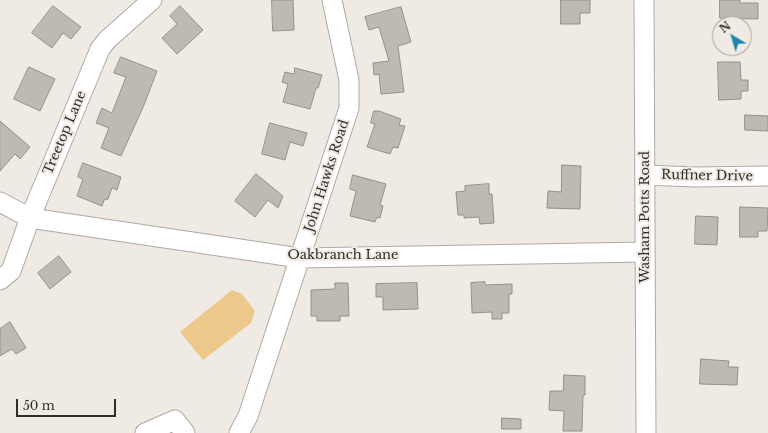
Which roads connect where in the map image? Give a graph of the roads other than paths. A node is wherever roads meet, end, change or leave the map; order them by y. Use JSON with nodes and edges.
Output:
{"nodes":[{"id":1,"x":152,"y":0,"type":"edge"},
{"id":2,"x":332,"y":0,"type":"edge"},
{"id":3,"x":644,"y":0,"type":"edge"},
{"id":4,"x":645,"y":175,"type":"junction"},
{"id":5,"x":768,"y":176,"type":"edge"},
{"id":6,"x":0,"y":202,"type":"edge"},
{"id":7,"x":30,"y":218,"type":"junction"},
{"id":8,"x":644,"y":252,"type":"junction"},
{"id":9,"x":300,"y":258,"type":"junction"},
{"id":10,"x":0,"y":280,"type":"edge"},
{"id":11,"x":145,"y":433,"type":"edge"},
{"id":12,"x":185,"y":433,"type":"edge"},
{"id":13,"x":239,"y":433,"type":"edge"},
{"id":14,"x":646,"y":433,"type":"edge"}],
"edges":[{"from":1,"to":7,"type":"street","name":"Treetop Lane"},
{"from":2,"to":9,"type":"street","name":"John Hawks Road"},
{"from":3,"to":4,"type":"street","name":"Washam Potts Road"},
{"from":4,"to":5,"type":"street","name":"Ruffner Drive"},
{"from":4,"to":8,"type":"street","name":"Washam Potts Road"},
{"from":6,"to":7,"type":"street","name":"Oakbranch Lane"},
{"from":7,"to":9,"type":"street","name":"Oakbranch Lane"},
{"from":7,"to":10,"type":"street","name":"Treetop Lane"},
{"from":8,"to":9,"type":"street","name":"Oakbranch Lane"},
{"from":8,"to":14,"type":"street","name":"Washam Potts Road"},
{"from":9,"to":13,"type":"street","name":"John Hawks Road"},
{"from":11,"to":12,"type":"street"}]}
